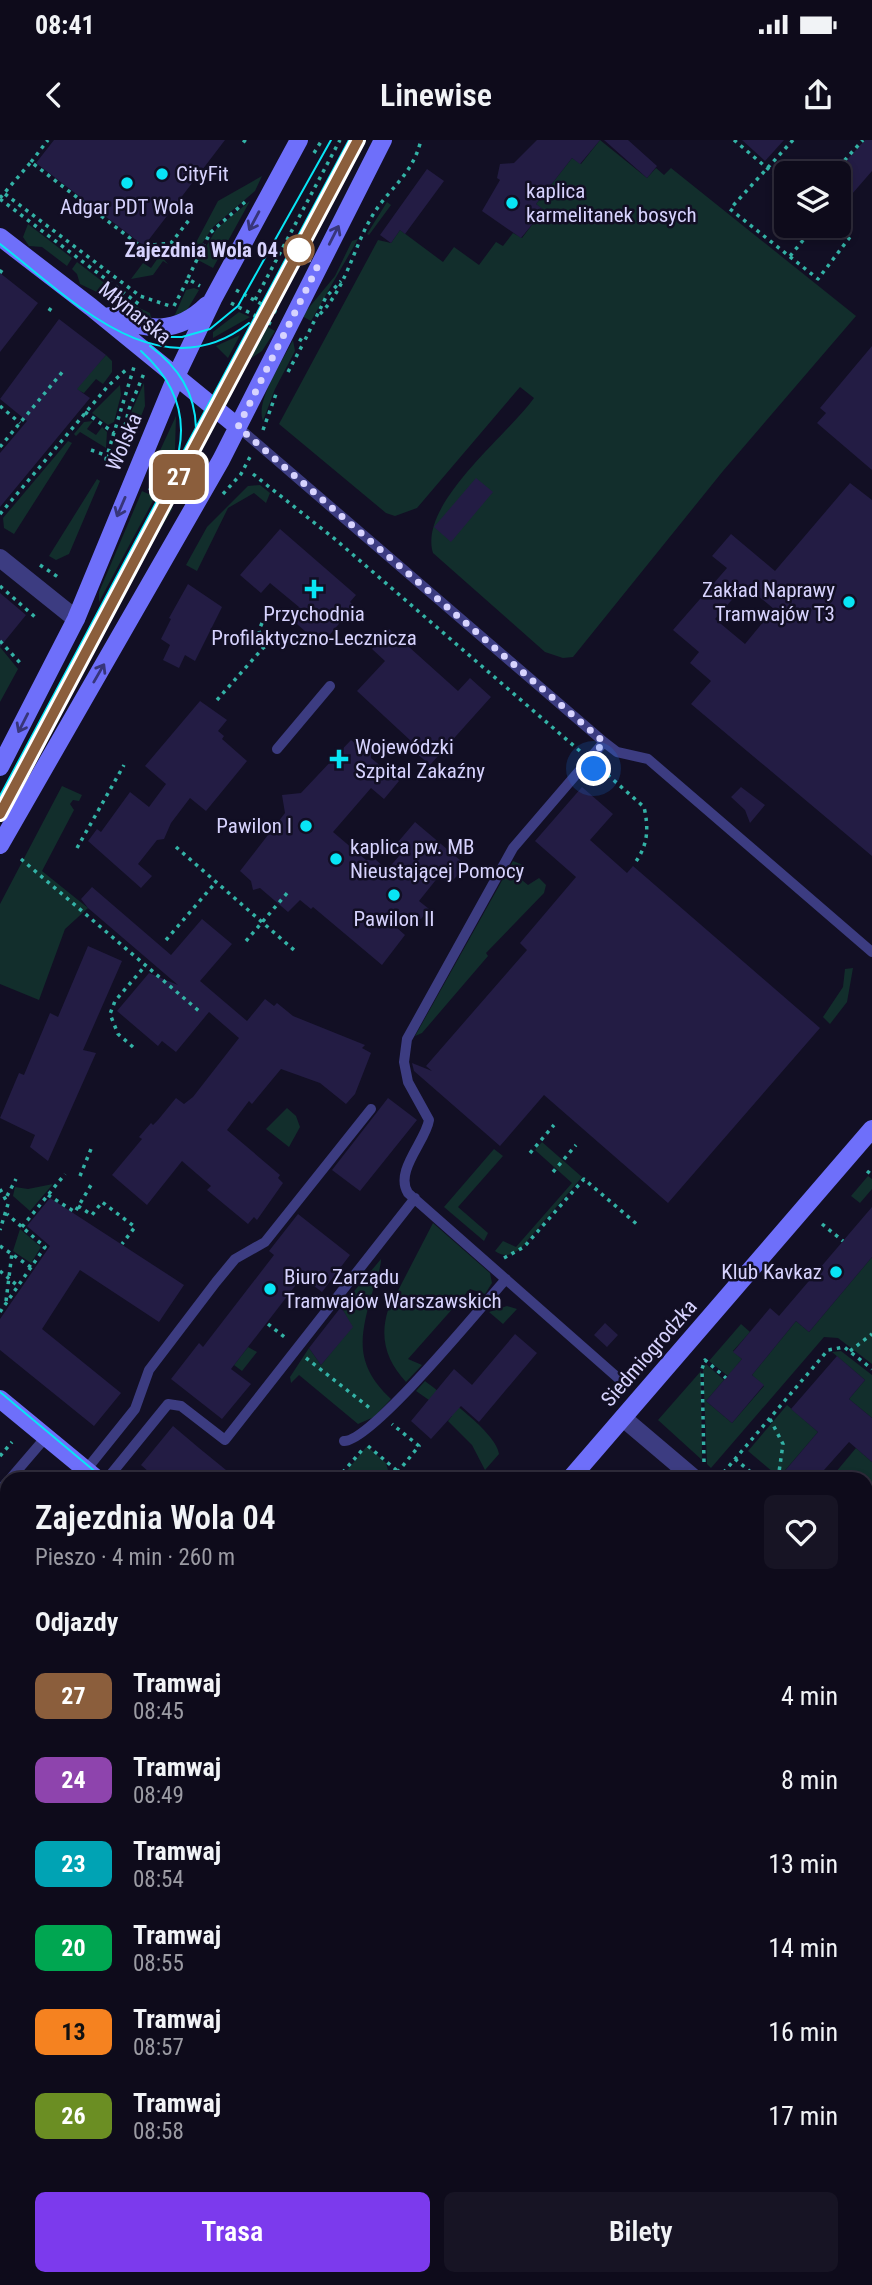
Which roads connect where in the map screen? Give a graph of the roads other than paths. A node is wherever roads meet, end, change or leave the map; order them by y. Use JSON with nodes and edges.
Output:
{"nodes":[{"id":1,"x":299,"y":140,"type":"edge"},
{"id":2,"x":383,"y":140,"type":"edge"},
{"id":3,"x":0,"y":237,"type":"edge"},
{"id":4,"x":208,"y":293,"type":"junction"},
{"id":5,"x":92,"y":307,"type":"junction"},
{"id":6,"x":176,"y":377,"type":"junction"},
{"id":7,"x":238,"y":427,"type":"junction"},
{"id":8,"x":0,"y":558,"type":"edge"},
{"id":9,"x":76,"y":619,"type":"junction"},
{"id":10,"x":330,"y":686,"type":"dead end"},
{"id":11,"x":604,"y":742,"type":"junction"},
{"id":12,"x":277,"y":749,"type":"dead end"},
{"id":13,"x":0,"y":767,"type":"edge"},
{"id":14,"x":0,"y":845,"type":"edge"},
{"id":15,"x":872,"y":952,"type":"edge"},
{"id":16,"x":371,"y":1108,"type":"dead end"},
{"id":17,"x":872,"y":1129,"type":"edge"},
{"id":18,"x":415,"y":1198,"type":"junction"},
{"id":19,"x":506,"y":1279,"type":"junction"},
{"id":20,"x":618,"y":1378,"type":"dead end"},
{"id":21,"x":0,"y":1399,"type":"edge"},
{"id":22,"x":623,"y":1418,"type":"junction"},
{"id":23,"x":46,"y":1437,"type":"junction"},
{"id":24,"x":344,"y":1441,"type":"dead end"},
{"id":25,"x":15,"y":1472,"type":"edge"},
{"id":26,"x":89,"y":1472,"type":"edge"},
{"id":27,"x":92,"y":1472,"type":"edge"},
{"id":28,"x":113,"y":1472,"type":"edge"},
{"id":29,"x":576,"y":1472,"type":"edge"},
{"id":30,"x":698,"y":1472,"type":"edge"}],
"edges":[{"from":1,"to":4,"type":"main road","name":"Wolska","one_way":true},
{"from":7,"to":2,"type":"main road","one_way":true},
{"from":3,"to":5,"type":"main road","name":"Młynarska"},
{"from":4,"to":5,"type":"main road"},
{"from":4,"to":6,"type":"main road","name":"Wolska"},
{"from":5,"to":6,"type":"main road","name":"Młynarska"},
{"from":6,"to":7,"type":"main road","name":"Młynarska"},
{"from":6,"to":9,"type":"main road","name":"Wolska","one_way":true},
{"from":7,"to":11,"type":"lane"},
{"from":14,"to":7,"type":"main road","one_way":true},
{"from":8,"to":9,"type":"street"},
{"from":9,"to":13,"type":"main road","name":"Wolska","one_way":true},
{"from":10,"to":12,"type":"lane"},
{"from":11,"to":15,"type":"lane"},
{"from":11,"to":18,"type":"lane"},
{"from":16,"to":27,"type":"lane"},
{"from":17,"to":22,"type":"main road","name":"Siedmiogrodzka"},
{"from":18,"to":19,"type":"lane"},
{"from":18,"to":28,"type":"lane"},
{"from":19,"to":20,"type":"lane"},
{"from":19,"to":24,"type":"lane"},
{"from":21,"to":23,"type":"main road"},
{"from":22,"to":29,"type":"main road","name":"Siedmiogrodzka"},
{"from":22,"to":30,"type":"street"},
{"from":23,"to":25,"type":"lane"},
{"from":23,"to":26,"type":"main road"}]}
